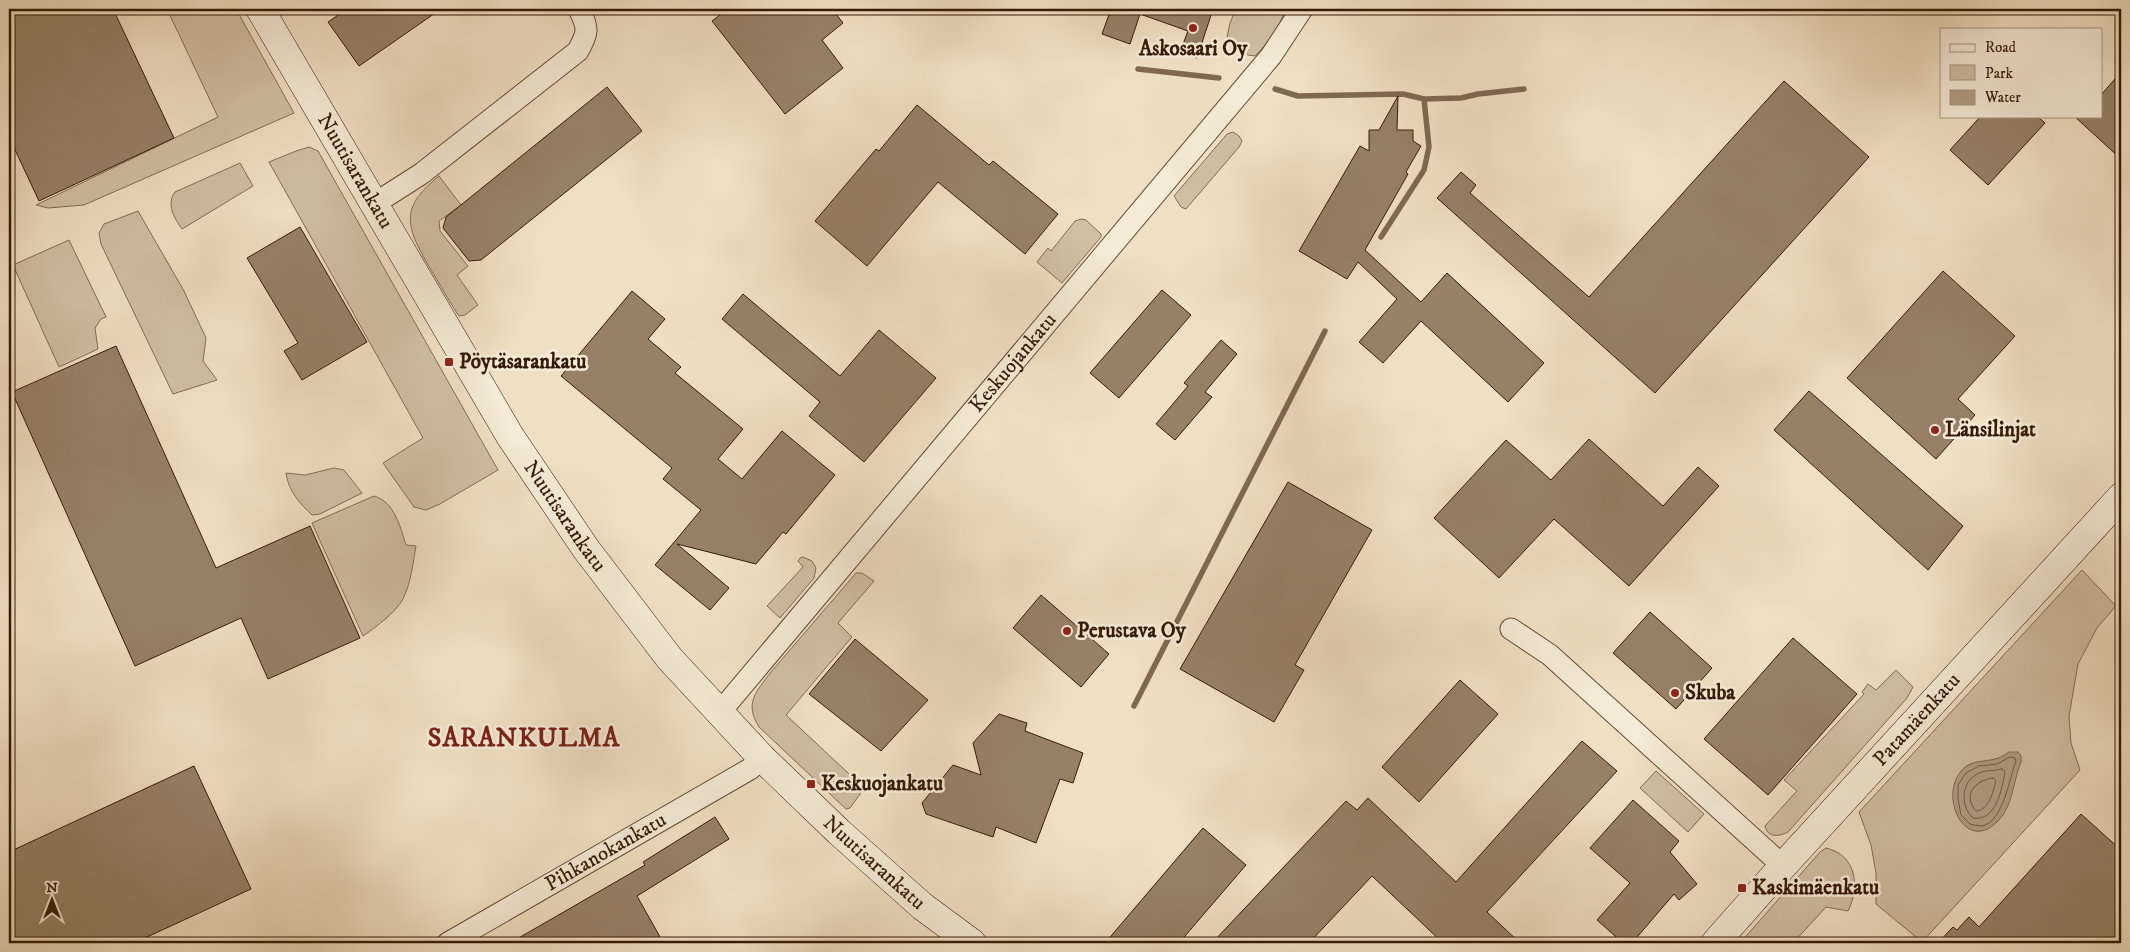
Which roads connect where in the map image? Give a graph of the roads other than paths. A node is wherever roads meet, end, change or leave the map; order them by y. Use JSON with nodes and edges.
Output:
{"nodes":[{"id":1,"x":260,"y":9,"type":"edge"},
{"id":2,"x":579,"y":9,"type":"edge"},
{"id":3,"x":1302,"y":9,"type":"edge"},
{"id":4,"x":374,"y":204,"type":"junction"},
{"id":5,"x":2121,"y":497,"type":"edge"},
{"id":6,"x":1511,"y":629,"type":"dead end"},
{"id":7,"x":720,"y":712,"type":"junction"},
{"id":8,"x":762,"y":758,"type":"junction"},
{"id":9,"x":1783,"y":866,"type":"junction"},
{"id":10,"x":448,"y":943,"type":"edge"},
{"id":11,"x":972,"y":943,"type":"edge"},
{"id":12,"x":1715,"y":943,"type":"edge"}],
"edges":[{"from":1,"to":4,"type":"main road","name":"Nuutisarankatu"},
{"from":2,"to":4,"type":"street"},
{"from":3,"to":7,"type":"street","name":"Keskuojankatu"},
{"from":4,"to":7,"type":"main road","name":"Nuutisarankatu"},
{"from":5,"to":9,"type":"main road","name":"Patamäenkatu"},
{"from":6,"to":9,"type":"street"},
{"from":7,"to":8,"type":"main road","name":"Nuutisarankatu"},
{"from":8,"to":10,"type":"street","name":"Pihkanokankatu"},
{"from":8,"to":11,"type":"main road","name":"Nuutisarankatu"},
{"from":9,"to":12,"type":"main road","name":"Patamäenkatu"}]}
